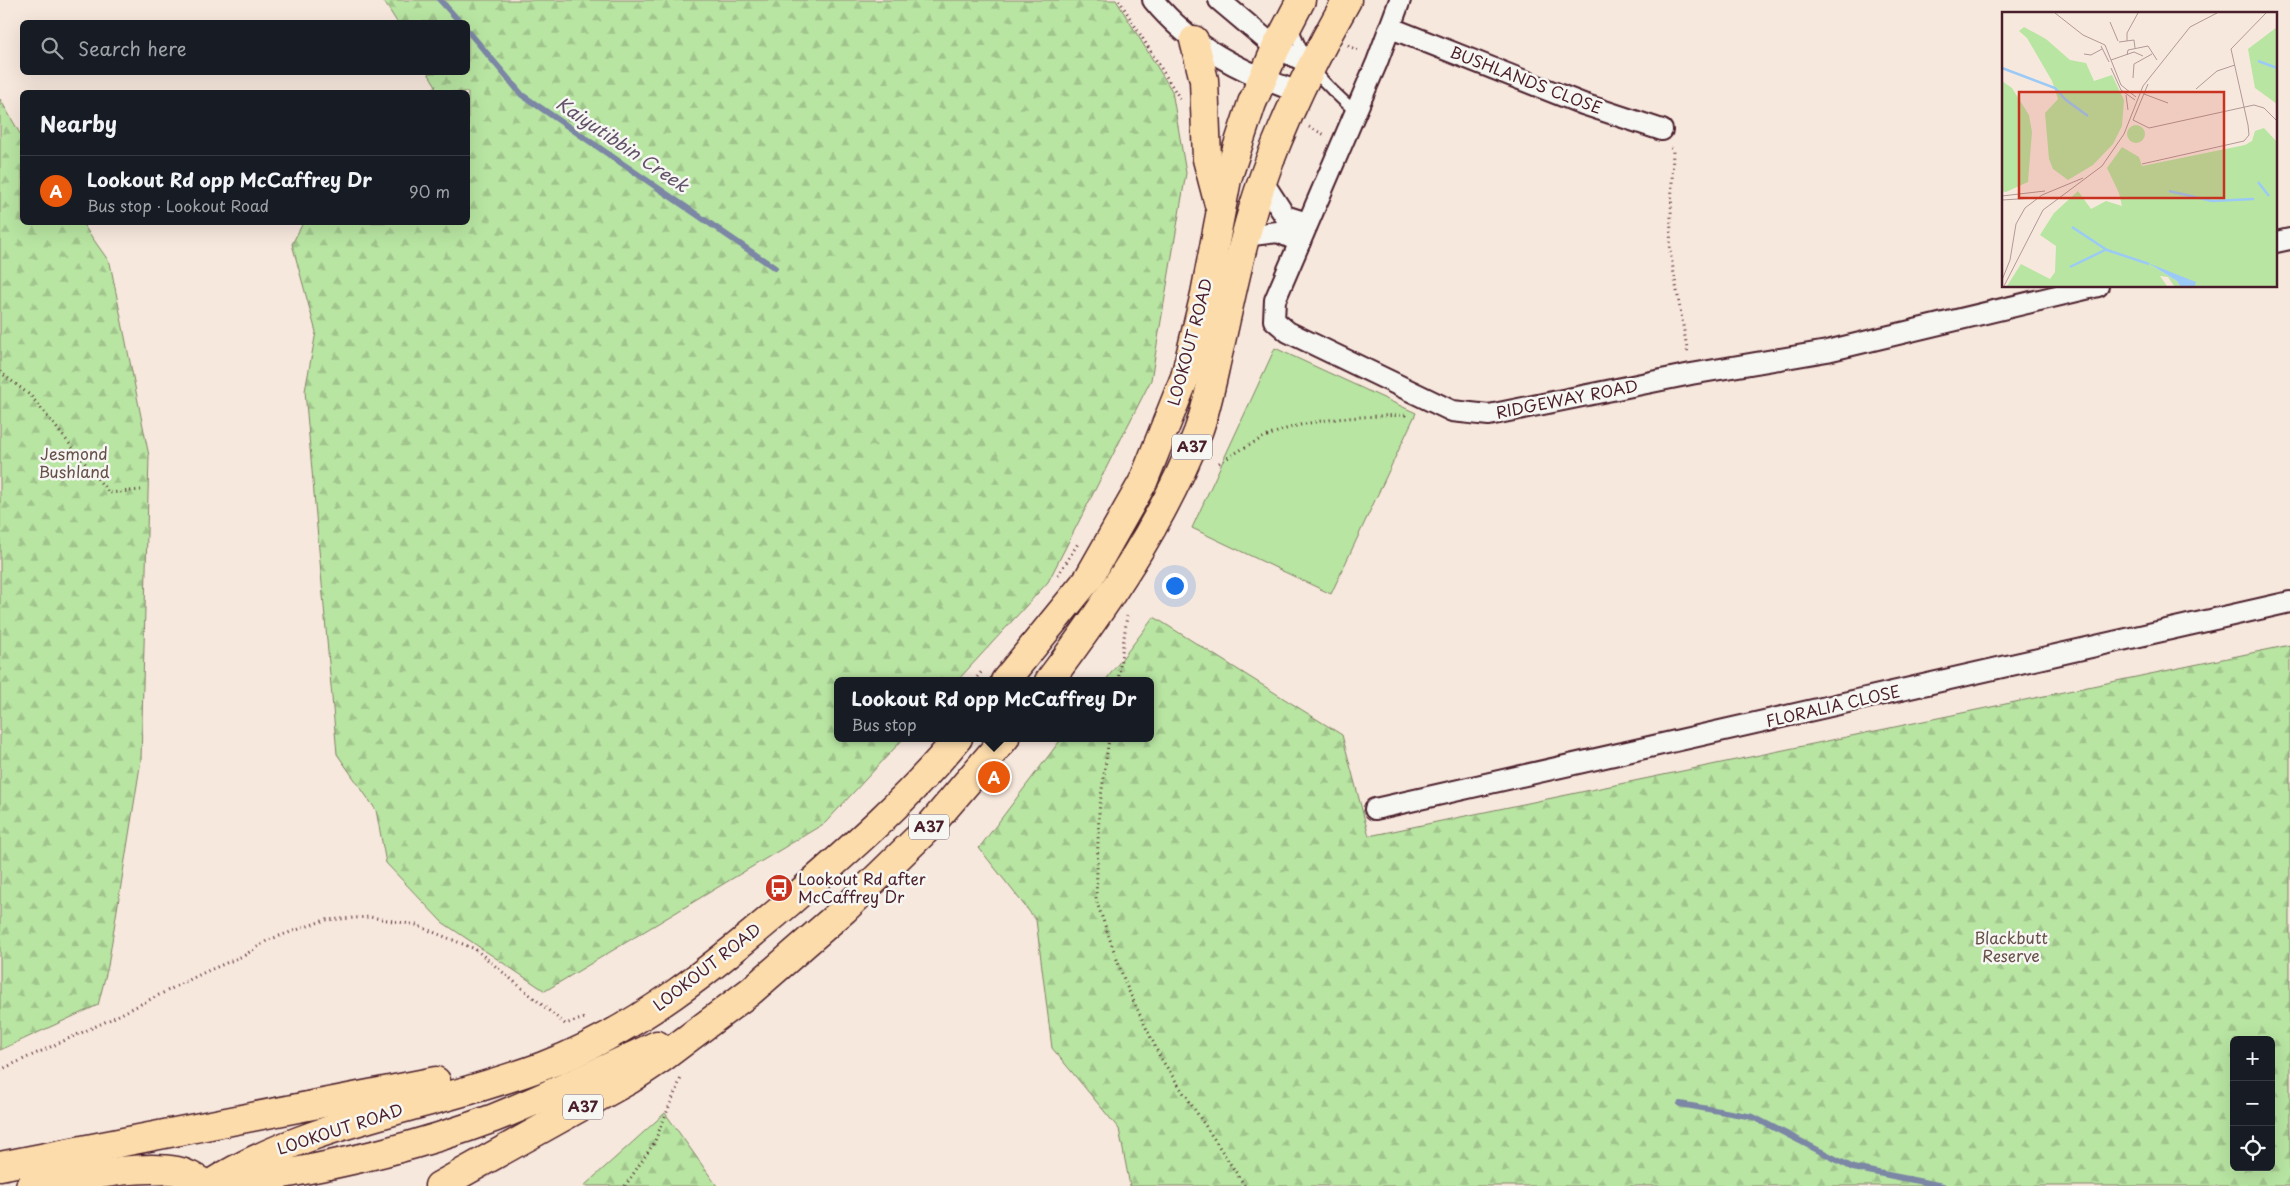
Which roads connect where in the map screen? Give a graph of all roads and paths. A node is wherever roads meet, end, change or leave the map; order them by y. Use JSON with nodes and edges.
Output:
{"nodes":[{"id":1,"x":1119,"y":0,"type":"edge"},
{"id":2,"x":1153,"y":0,"type":"edge"},
{"id":3,"x":1218,"y":0,"type":"edge"},
{"id":4,"x":1347,"y":0,"type":"edge"},
{"id":5,"x":1400,"y":0,"type":"edge"},
{"id":6,"x":1296,"y":9,"type":"edge"},
{"id":7,"x":1391,"y":28,"type":"junction"},
{"id":8,"x":1194,"y":40,"type":"junction"},
{"id":9,"x":1276,"y":48,"type":"junction"},
{"id":10,"x":1311,"y":64,"type":"junction"},
{"id":11,"x":1262,"y":79,"type":"junction"},
{"id":12,"x":1298,"y":92,"type":"junction"},
{"id":13,"x":1181,"y":101,"type":"dead end"},
{"id":14,"x":1355,"y":111,"type":"junction"},
{"id":15,"x":1663,"y":138,"type":"joint"},
{"id":16,"x":1263,"y":182,"type":"junction"},
{"id":17,"x":1220,"y":209,"type":"junction"},
{"id":18,"x":1307,"y":223,"type":"junction"},
{"id":19,"x":1245,"y":236,"type":"junction"},
{"id":20,"x":1300,"y":242,"type":"junction"},
{"id":21,"x":2090,"y":288,"type":"edge"},
{"id":22,"x":0,"y":372,"type":"edge"},
{"id":23,"x":1691,"y":374,"type":"junction"},
{"id":24,"x":1404,"y":415,"type":"dead end"},
{"id":25,"x":1219,"y":463,"type":"dead end"},
{"id":26,"x":141,"y":490,"type":"dead end"},
{"id":27,"x":1083,"y":537,"type":"dead end"},
{"id":28,"x":1057,"y":576,"type":"dead end"},
{"id":29,"x":2290,"y":602,"type":"edge"},
{"id":30,"x":1127,"y":616,"type":"dead end"},
{"id":31,"x":996,"y":673,"type":"edge"},
{"id":32,"x":1053,"y":677,"type":"edge"},
{"id":33,"x":1119,"y":677,"type":"edge"},
{"id":34,"x":954,"y":742,"type":"edge"},
{"id":35,"x":1002,"y":742,"type":"edge"},
{"id":36,"x":1108,"y":742,"type":"edge"},
{"id":37,"x":1375,"y":809,"type":"dead end"},
{"id":38,"x":594,"y":1014,"type":"dead end"},
{"id":39,"x":719,"y":1015,"type":"junction"},
{"id":40,"x":0,"y":1070,"type":"edge"},
{"id":41,"x":507,"y":1078,"type":"junction"},
{"id":42,"x":680,"y":1078,"type":"dead end"},
{"id":43,"x":0,"y":1166,"type":"edge"},
{"id":44,"x":30,"y":1186,"type":"edge"},
{"id":45,"x":207,"y":1186,"type":"edge"},
{"id":46,"x":439,"y":1186,"type":"edge"},
{"id":47,"x":625,"y":1186,"type":"edge"},
{"id":48,"x":1245,"y":1186,"type":"edge"}],
"edges":[{"from":1,"to":13,"type":"path"},
{"from":2,"to":8,"type":"street"},
{"from":3,"to":9,"type":"street"},
{"from":4,"to":10,"type":"highway","name":"LOOKOUT ROAD","number":"A37"},
{"from":5,"to":7,"type":"street","name":"RIDGEWAY ROAD"},
{"from":6,"to":9,"type":"highway","name":"LOOKOUT ROAD","number":"A37"},
{"from":6,"to":10,"type":"lane"},
{"from":7,"to":14,"type":"street","name":"RIDGEWAY ROAD"},
{"from":7,"to":15,"type":"street","name":"BUSHLANDS CLOSE"},
{"from":8,"to":11,"type":"street"},
{"from":8,"to":17,"type":"highway"},
{"from":9,"to":10,"type":"street"},
{"from":9,"to":11,"type":"highway","name":"LOOKOUT ROAD","number":"A37"},
{"from":10,"to":12,"type":"highway","name":"LOOKOUT ROAD","number":"A37"},
{"from":10,"to":14,"type":"lane"},
{"from":11,"to":12,"type":"street"},
{"from":11,"to":17,"type":"highway","name":"LOOKOUT ROAD","number":"A37"},
{"from":12,"to":16,"type":"highway","name":"LOOKOUT ROAD","number":"A37"},
{"from":14,"to":18,"type":"street","name":"RIDGEWAY ROAD"},
{"from":15,"to":23,"type":"path"},
{"from":16,"to":18,"type":"street"},
{"from":16,"to":19,"type":"highway","name":"LOOKOUT ROAD","number":"A37"},
{"from":17,"to":31,"type":"highway","name":"LOOKOUT ROAD","number":"A37"},
{"from":18,"to":20,"type":"street","name":"RIDGEWAY ROAD"},
{"from":19,"to":20,"type":"street"},
{"from":19,"to":32,"type":"highway","name":"LOOKOUT ROAD","number":"A37"},
{"from":20,"to":23,"type":"street","name":"RIDGEWAY ROAD"},
{"from":21,"to":23,"type":"street","name":"RIDGEWAY ROAD"},
{"from":22,"to":26,"type":"path"},
{"from":24,"to":25,"type":"path"},
{"from":27,"to":28,"type":"path"},
{"from":29,"to":37,"type":"street","name":"FLORALIA CLOSE"},
{"from":30,"to":33,"type":"path"},
{"from":34,"to":41,"type":"highway","name":"LOOKOUT ROAD","number":"A37"},
{"from":35,"to":39,"type":"highway","number":"A37"},
{"from":36,"to":48,"type":"path"},
{"from":38,"to":40,"type":"path"},
{"from":39,"to":45,"type":"highway"},
{"from":39,"to":46,"type":"highway","number":"A37"},
{"from":41,"to":43,"type":"highway"},
{"from":41,"to":45,"type":"highway","name":"LOOKOUT ROAD"},
{"from":42,"to":47,"type":"path"},
{"from":44,"to":45,"type":"highway"}]}
